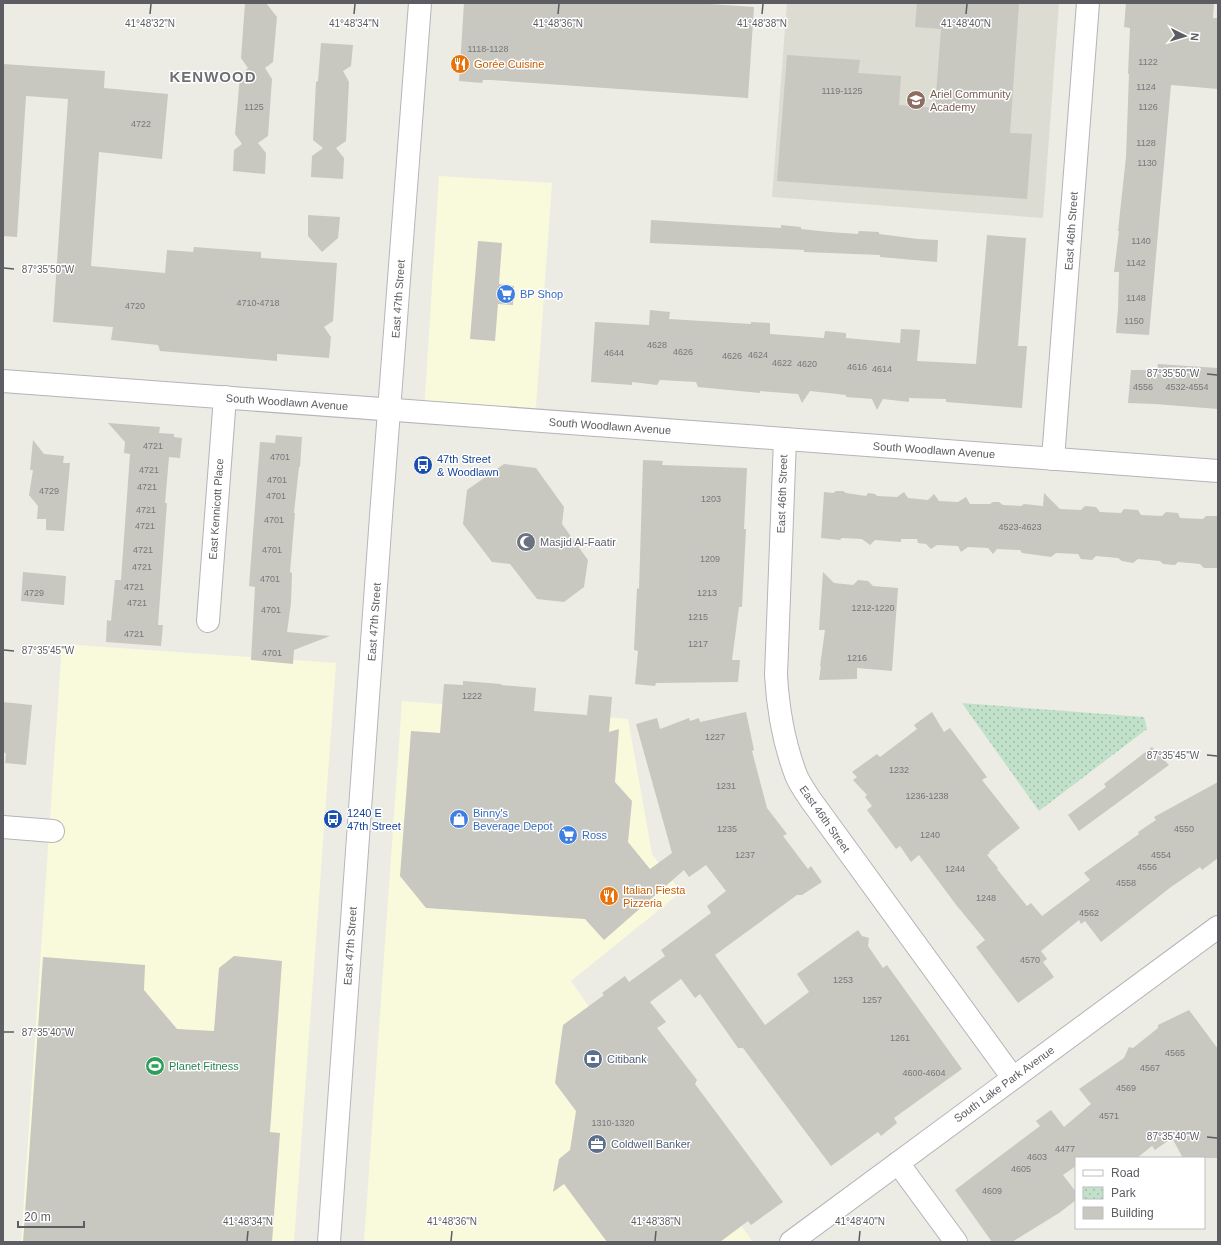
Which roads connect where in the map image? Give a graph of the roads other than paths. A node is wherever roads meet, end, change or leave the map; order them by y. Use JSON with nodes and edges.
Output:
{"nodes":[{"id":1,"x":420,"y":3,"type":"edge"},
{"id":2,"x":1088,"y":3,"type":"edge"},
{"id":3,"x":3,"y":381,"type":"edge"},
{"id":4,"x":224,"y":397,"type":"junction"},
{"id":5,"x":390,"y":410,"type":"junction"},
{"id":6,"x":785,"y":439,"type":"junction"},
{"id":7,"x":1054,"y":459,"type":"junction"},
{"id":8,"x":1218,"y":471,"type":"edge"},
{"id":9,"x":208,"y":621,"type":"dead end"},
{"id":10,"x":3,"y":827,"type":"edge"},
{"id":11,"x":53,"y":831,"type":"dead end"},
{"id":12,"x":1218,"y":927,"type":"edge"},
{"id":13,"x":1013,"y":1078,"type":"junction"},
{"id":14,"x":898,"y":1164,"type":"junction"},
{"id":15,"x":329,"y":1242,"type":"edge"},
{"id":16,"x":791,"y":1242,"type":"edge"},
{"id":17,"x":956,"y":1242,"type":"edge"}],
"edges":[{"from":1,"to":5,"type":"street","name":"East 47th Street"},
{"from":2,"to":7,"type":"street","name":"East 46th Street"},
{"from":3,"to":4,"type":"street","name":"South Woodlawn Avenue"},
{"from":4,"to":5,"type":"street","name":"South Woodlawn Avenue"},
{"from":4,"to":9,"type":"street","name":"East Kennicott Place"},
{"from":5,"to":6,"type":"street","name":"South Woodlawn Avenue"},
{"from":5,"to":15,"type":"street","name":"East 47th Street"},
{"from":6,"to":7,"type":"street","name":"South Woodlawn Avenue"},
{"from":6,"to":13,"type":"street","name":"East 46th Street"},
{"from":7,"to":8,"type":"street","name":"South Woodlawn Avenue"},
{"from":10,"to":11,"type":"street"},
{"from":12,"to":13,"type":"street","name":"South Lake Park Avenue"},
{"from":13,"to":14,"type":"street","name":"South Lake Park Avenue"},
{"from":14,"to":16,"type":"street","name":"South Lake Park Avenue"},
{"from":14,"to":17,"type":"street"}]}
